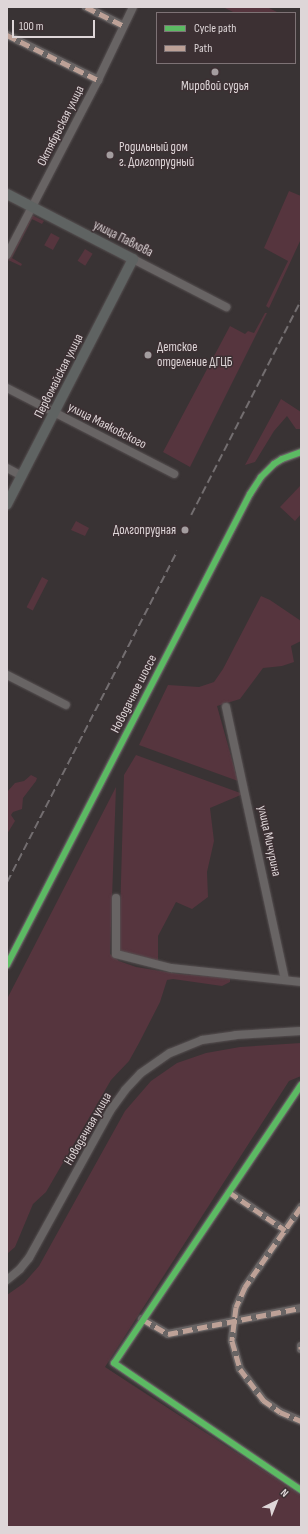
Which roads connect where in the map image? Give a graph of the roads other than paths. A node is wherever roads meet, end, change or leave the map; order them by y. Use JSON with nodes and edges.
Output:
{"nodes":[{"id":1,"x":86,"y":7,"type":"edge"},
{"id":2,"x":133,"y":7,"type":"edge"},
{"id":3,"x":124,"y":26,"type":"junction"},
{"id":4,"x":7,"y":35,"type":"edge"},
{"id":5,"x":98,"y":80,"type":"junction"},
{"id":6,"x":7,"y":194,"type":"edge"},
{"id":7,"x":33,"y":207,"type":"junction"},
{"id":8,"x":7,"y":256,"type":"edge"},
{"id":9,"x":133,"y":259,"type":"junction"},
{"id":10,"x":226,"y":307,"type":"dead end"},
{"id":11,"x":7,"y":388,"type":"edge"},
{"id":12,"x":54,"y":412,"type":"junction"},
{"id":13,"x":301,"y":452,"type":"edge"},
{"id":14,"x":7,"y":468,"type":"edge"},
{"id":15,"x":174,"y":474,"type":"dead end"},
{"id":16,"x":22,"y":476,"type":"junction"},
{"id":17,"x":7,"y":504,"type":"edge"},
{"id":18,"x":7,"y":675,"type":"edge"},
{"id":19,"x":66,"y":705,"type":"dead end"},
{"id":20,"x":226,"y":707,"type":"dead end"},
{"id":21,"x":116,"y":898,"type":"dead end"},
{"id":22,"x":7,"y":965,"type":"edge"},
{"id":23,"x":286,"y":980,"type":"junction"},
{"id":24,"x":301,"y":982,"type":"edge"},
{"id":25,"x":301,"y":1031,"type":"edge"},
{"id":26,"x":301,"y":1085,"type":"edge"},
{"id":27,"x":229,"y":1192,"type":"junction"},
{"id":28,"x":301,"y":1206,"type":"edge"},
{"id":29,"x":285,"y":1230,"type":"junction"},
{"id":30,"x":7,"y":1280,"type":"edge"},
{"id":31,"x":301,"y":1308,"type":"edge"},
{"id":32,"x":142,"y":1319,"type":"junction"},
{"id":33,"x":233,"y":1323,"type":"junction"},
{"id":34,"x":301,"y":1421,"type":"edge"},
{"id":35,"x":301,"y":1490,"type":"edge"}],
"edges":[{"from":1,"to":3,"type":"street"},
{"from":2,"to":3,"type":"street","name":"Октябрьская улица"},
{"from":3,"to":5,"type":"street","name":"Октябрьская улица"},
{"from":4,"to":5,"type":"street"},
{"from":5,"to":7,"type":"street","name":"Октябрьская улица"},
{"from":6,"to":7,"type":"main road","name":"улица Павлова"},
{"from":7,"to":8,"type":"street","name":"Октябрьская улица"},
{"from":7,"to":9,"type":"main road","name":"улица Павлова"},
{"from":9,"to":10,"type":"street","name":"улица Павлова"},
{"from":9,"to":12,"type":"main road","name":"Первомайская улица"},
{"from":11,"to":12,"type":"street","name":"улица Маяковского"},
{"from":12,"to":15,"type":"street","name":"улица Маяковского"},
{"from":12,"to":16,"type":"main road","name":"Первомайская улица"},
{"from":13,"to":22,"type":"street","name":"Новодачное шоссе"},
{"from":14,"to":16,"type":"street"},
{"from":16,"to":17,"type":"main road","name":"Первомайская улица"},
{"from":18,"to":19,"type":"street"},
{"from":20,"to":23,"type":"street","name":"улица Мичурина"},
{"from":21,"to":23,"type":"street"},
{"from":23,"to":24,"type":"street"},
{"from":25,"to":30,"type":"street","name":"Новодачная улица"},
{"from":26,"to":27,"type":"street"},
{"from":27,"to":29,"type":"street"},
{"from":27,"to":32,"type":"street"},
{"from":28,"to":29,"type":"street"},
{"from":29,"to":33,"type":"street"},
{"from":31,"to":33,"type":"street"},
{"from":32,"to":33,"type":"street"},
{"from":32,"to":35,"type":"street"},
{"from":33,"to":34,"type":"street"}]}
